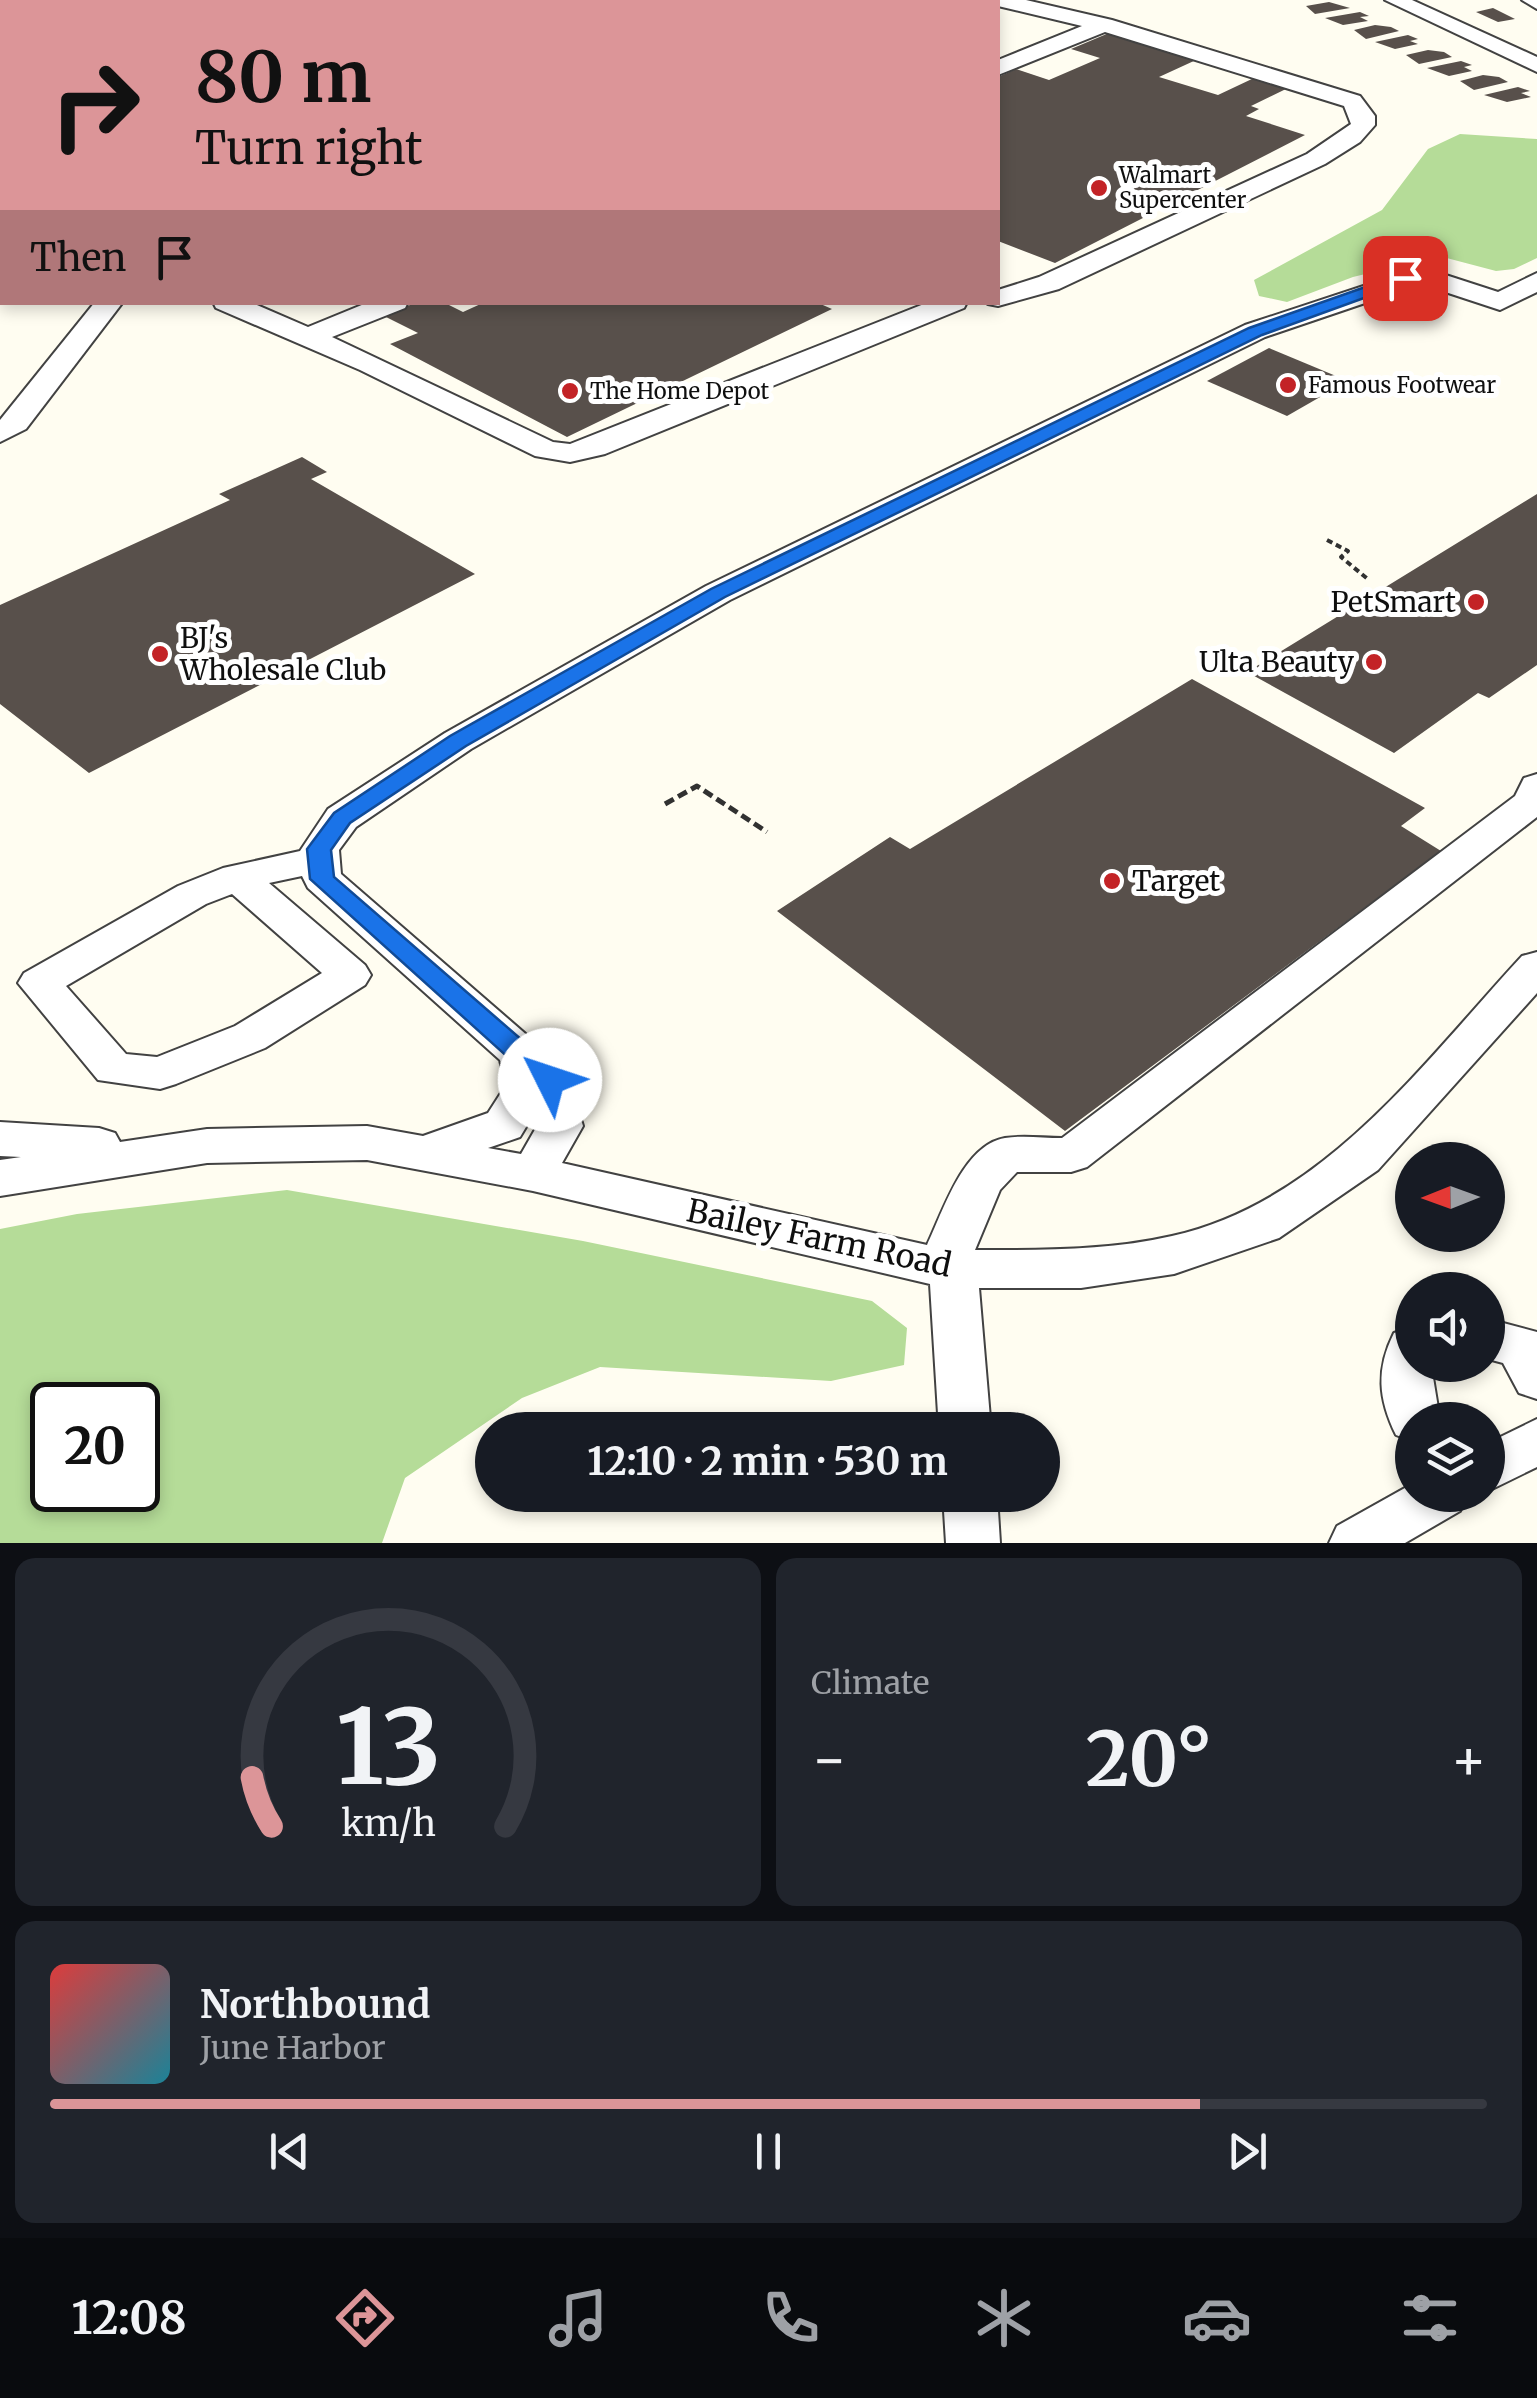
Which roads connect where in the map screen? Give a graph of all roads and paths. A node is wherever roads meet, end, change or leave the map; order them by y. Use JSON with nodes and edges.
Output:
{"nodes":[{"id":1,"x":1000,"y":0,"type":"edge"},
{"id":2,"x":1395,"y":0,"type":"edge"},
{"id":3,"x":1104,"y":26,"type":"junction"},
{"id":4,"x":1537,"y":65,"type":"edge"},
{"id":5,"x":1000,"y":67,"type":"edge"},
{"id":6,"x":1537,"y":281,"type":"edge"},
{"id":7,"x":1000,"y":297,"type":"edge"},
{"id":8,"x":107,"y":305,"type":"edge"},
{"id":9,"x":233,"y":305,"type":"edge"},
{"id":10,"x":388,"y":305,"type":"edge"},
{"id":11,"x":947,"y":305,"type":"edge"},
{"id":12,"x":305,"y":338,"type":"junction"},
{"id":13,"x":0,"y":433,"type":"edge"},
{"id":14,"x":1326,"y":540,"type":"dead end"},
{"id":15,"x":1369,"y":580,"type":"dead end"},
{"id":16,"x":1537,"y":786,"type":"edge"},
{"id":17,"x":665,"y":804,"type":"dead end"},
{"id":18,"x":767,"y":832,"type":"dead end"},
{"id":19,"x":320,"y":859,"type":"junction"},
{"id":20,"x":237,"y":877,"type":"junction"},
{"id":21,"x":1532,"y":979,"type":"edge"},
{"id":22,"x":520,"y":1054,"type":"junction"},
{"id":23,"x":0,"y":1139,"type":"edge"},
{"id":24,"x":207,"y":1146,"type":"junction"},
{"id":25,"x":424,"y":1154,"type":"junction"},
{"id":26,"x":534,"y":1174,"type":"junction"},
{"id":27,"x":0,"y":1178,"type":"edge"},
{"id":28,"x":952,"y":1269,"type":"junction"},
{"id":29,"x":1505,"y":1344,"type":"edge"},
{"id":30,"x":1537,"y":1378,"type":"edge"},
{"id":31,"x":964,"y":1412,"type":"edge"},
{"id":32,"x":1537,"y":1441,"type":"edge"},
{"id":33,"x":1505,"y":1459,"type":"edge"},
{"id":34,"x":971,"y":1512,"type":"edge"},
{"id":35,"x":1409,"y":1512,"type":"edge"},
{"id":36,"x":973,"y":1543,"type":"edge"},
{"id":37,"x":1356,"y":1543,"type":"edge"}],
"edges":[{"from":1,"to":3,"type":"street"},
{"from":2,"to":4,"type":"street"},
{"from":3,"to":5,"type":"street"},
{"from":3,"to":7,"type":"street"},
{"from":6,"to":19,"type":"street"},
{"from":8,"to":13,"type":"street"},
{"from":9,"to":12,"type":"street"},
{"from":10,"to":12,"type":"street"},
{"from":11,"to":12,"type":"street"},
{"from":14,"to":15,"type":"path"},
{"from":16,"to":28,"type":"street"},
{"from":17,"to":18,"type":"path"},
{"from":19,"to":20,"type":"street"},
{"from":19,"to":22,"type":"street"},
{"from":20,"to":20,"type":"street"},
{"from":21,"to":28,"type":"street","name":"Bailey Farm Road"},
{"from":22,"to":25,"type":"street"},
{"from":22,"to":26,"type":"street"},
{"from":23,"to":24,"type":"street"},
{"from":24,"to":25,"type":"street","name":"Bailey Farm Road"},
{"from":24,"to":27,"type":"street","name":"Bailey Farm Road"},
{"from":25,"to":26,"type":"street","name":"Bailey Farm Road"},
{"from":26,"to":28,"type":"street","name":"Bailey Farm Road"},
{"from":28,"to":31,"type":"street"},
{"from":29,"to":30,"type":"street"},
{"from":32,"to":33,"type":"street"},
{"from":34,"to":36,"type":"street"},
{"from":35,"to":37,"type":"street"}]}
